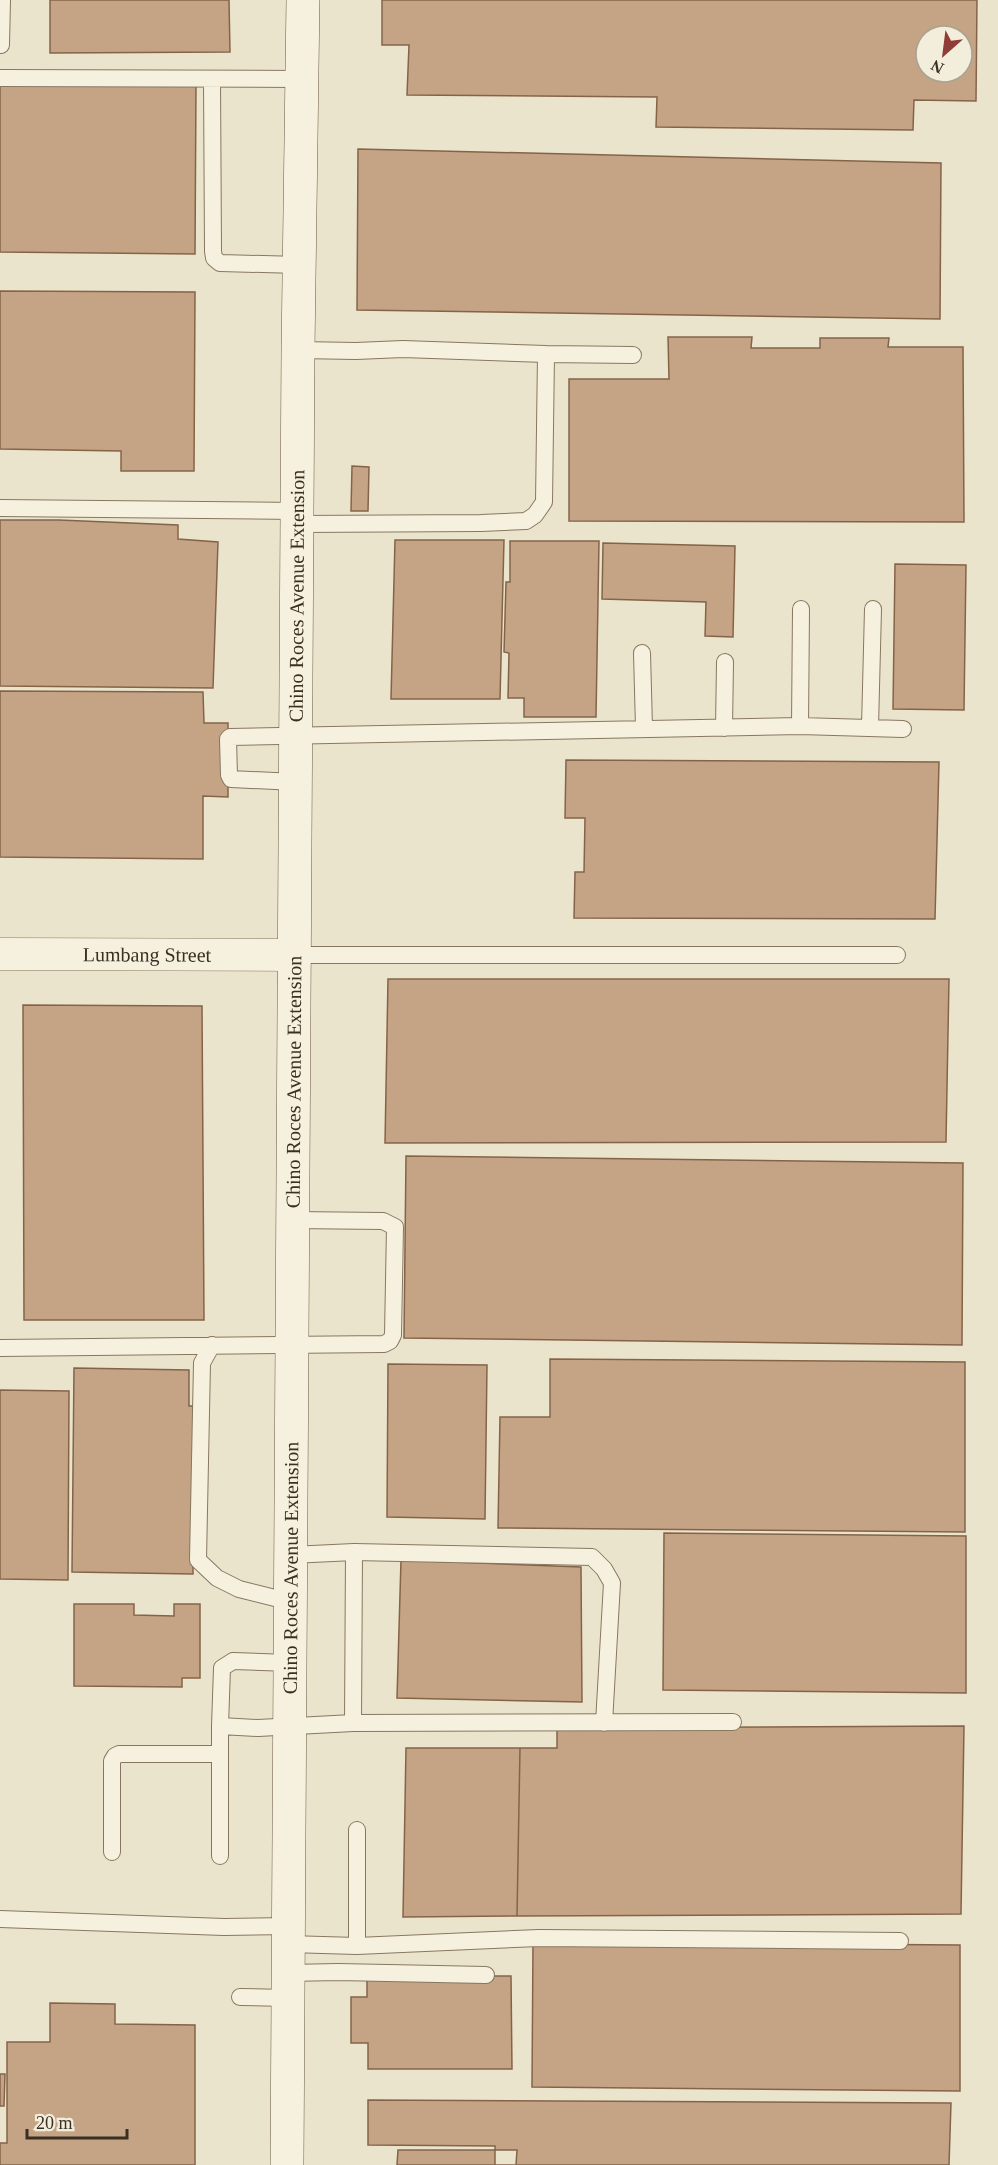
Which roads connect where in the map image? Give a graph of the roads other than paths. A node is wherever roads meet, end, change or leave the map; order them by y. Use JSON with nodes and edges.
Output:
{"nodes":[{"id":1,"x":2,"y":0,"type":"edge"},
{"id":2,"x":303,"y":0,"type":"edge"},
{"id":3,"x":1,"y":45,"type":"edge"},
{"id":4,"x":0,"y":78,"type":"edge"},
{"id":5,"x":302,"y":79,"type":"junction"},
{"id":6,"x":212,"y":80,"type":"junction"},
{"id":7,"x":299,"y":266,"type":"junction"},
{"id":8,"x":298,"y":350,"type":"junction"},
{"id":9,"x":546,"y":354,"type":"junction"},
{"id":10,"x":633,"y":355,"type":"dead end"},
{"id":11,"x":0,"y":508,"type":"edge"},
{"id":12,"x":298,"y":518,"type":"junction"},
{"id":13,"x":801,"y":609,"type":"dead end"},
{"id":14,"x":873,"y":609,"type":"dead end"},
{"id":15,"x":642,"y":653,"type":"dead end"},
{"id":16,"x":725,"y":662,"type":"dead end"},
{"id":17,"x":800,"y":726,"type":"junction"},
{"id":18,"x":870,"y":727,"type":"junction"},
{"id":19,"x":644,"y":728,"type":"junction"},
{"id":20,"x":724,"y":728,"type":"junction"},
{"id":21,"x":903,"y":729,"type":"dead end"},
{"id":22,"x":296,"y":735,"type":"junction"},
{"id":23,"x":296,"y":782,"type":"junction"},
{"id":24,"x":0,"y":954,"type":"edge"},
{"id":25,"x":295,"y":954,"type":"junction"},
{"id":26,"x":897,"y":955,"type":"dead end"},
{"id":27,"x":293,"y":1220,"type":"junction"},
{"id":28,"x":212,"y":1345,"type":"junction"},
{"id":29,"x":292,"y":1345,"type":"junction"},
{"id":30,"x":0,"y":1348,"type":"edge"},
{"id":31,"x":354,"y":1552,"type":"junction"},
{"id":32,"x":291,"y":1555,"type":"junction"},
{"id":33,"x":291,"y":1602,"type":"junction"},
{"id":34,"x":290,"y":1663,"type":"junction"},
{"id":35,"x":733,"y":1722,"type":"dead end"},
{"id":36,"x":353,"y":1723,"type":"junction"},
{"id":37,"x":604,"y":1723,"type":"junction"},
{"id":38,"x":220,"y":1726,"type":"junction"},
{"id":39,"x":290,"y":1726,"type":"junction"},
{"id":40,"x":220,"y":1754,"type":"junction"},
{"id":41,"x":357,"y":1830,"type":"dead end"},
{"id":42,"x":112,"y":1852,"type":"dead end"},
{"id":43,"x":220,"y":1856,"type":"dead end"},
{"id":44,"x":0,"y":1919,"type":"edge"},
{"id":45,"x":900,"y":1941,"type":"dead end"},
{"id":46,"x":357,"y":1946,"type":"junction"},
{"id":47,"x":288,"y":1960,"type":"junction"},
{"id":48,"x":486,"y":1975,"type":"dead end"},
{"id":49,"x":240,"y":1997,"type":"dead end"},
{"id":50,"x":287,"y":2165,"type":"edge"}],
"edges":[{"from":1,"to":3,"type":"lane"},
{"from":2,"to":5,"type":"main road","name":"Chino Roces Avenue Extension"},
{"from":4,"to":6,"type":"lane"},
{"from":5,"to":6,"type":"lane"},
{"from":5,"to":7,"type":"main road","name":"Chino Roces Avenue Extension"},
{"from":6,"to":7,"type":"lane"},
{"from":7,"to":8,"type":"main road","name":"Chino Roces Avenue Extension"},
{"from":8,"to":9,"type":"lane"},
{"from":8,"to":12,"type":"main road","name":"Chino Roces Avenue Extension"},
{"from":9,"to":10,"type":"lane"},
{"from":9,"to":12,"type":"lane"},
{"from":11,"to":12,"type":"lane"},
{"from":12,"to":22,"type":"main road","name":"Chino Roces Avenue Extension"},
{"from":13,"to":17,"type":"lane"},
{"from":14,"to":18,"type":"lane"},
{"from":15,"to":19,"type":"lane"},
{"from":16,"to":20,"type":"lane"},
{"from":17,"to":18,"type":"lane"},
{"from":17,"to":20,"type":"lane"},
{"from":18,"to":21,"type":"lane"},
{"from":19,"to":20,"type":"lane"},
{"from":19,"to":22,"type":"lane"},
{"from":22,"to":23,"type":"main road","name":"Chino Roces Avenue Extension"},
{"from":22,"to":23,"type":"lane"},
{"from":23,"to":25,"type":"main road","name":"Chino Roces Avenue Extension"},
{"from":24,"to":25,"type":"street","name":"Lumbang Street"},
{"from":25,"to":26,"type":"lane"},
{"from":25,"to":27,"type":"main road","name":"Chino Roces Avenue Extension"},
{"from":27,"to":29,"type":"main road","name":"Chino Roces Avenue Extension"},
{"from":27,"to":29,"type":"lane"},
{"from":28,"to":29,"type":"lane"},
{"from":28,"to":30,"type":"lane"},
{"from":28,"to":33,"type":"lane"},
{"from":29,"to":32,"type":"main road","name":"Chino Roces Avenue Extension"},
{"from":31,"to":32,"type":"lane"},
{"from":31,"to":36,"type":"lane"},
{"from":31,"to":37,"type":"lane"},
{"from":32,"to":33,"type":"main road","name":"Chino Roces Avenue Extension"},
{"from":33,"to":34,"type":"main road","name":"Chino Roces Avenue Extension"},
{"from":34,"to":38,"type":"lane"},
{"from":34,"to":39,"type":"main road","name":"Chino Roces Avenue Extension"},
{"from":35,"to":37,"type":"lane"},
{"from":36,"to":37,"type":"lane"},
{"from":36,"to":39,"type":"lane"},
{"from":38,"to":39,"type":"lane"},
{"from":38,"to":40,"type":"lane"},
{"from":39,"to":47,"type":"main road","name":"Chino Roces Avenue Extension"},
{"from":40,"to":42,"type":"lane"},
{"from":40,"to":43,"type":"lane"},
{"from":41,"to":46,"type":"lane"},
{"from":44,"to":47,"type":"lane"},
{"from":45,"to":46,"type":"lane"},
{"from":46,"to":47,"type":"lane"},
{"from":47,"to":48,"type":"lane"},
{"from":47,"to":49,"type":"lane"},
{"from":47,"to":50,"type":"main road","name":"Chino Roces Avenue Extension"}]}
